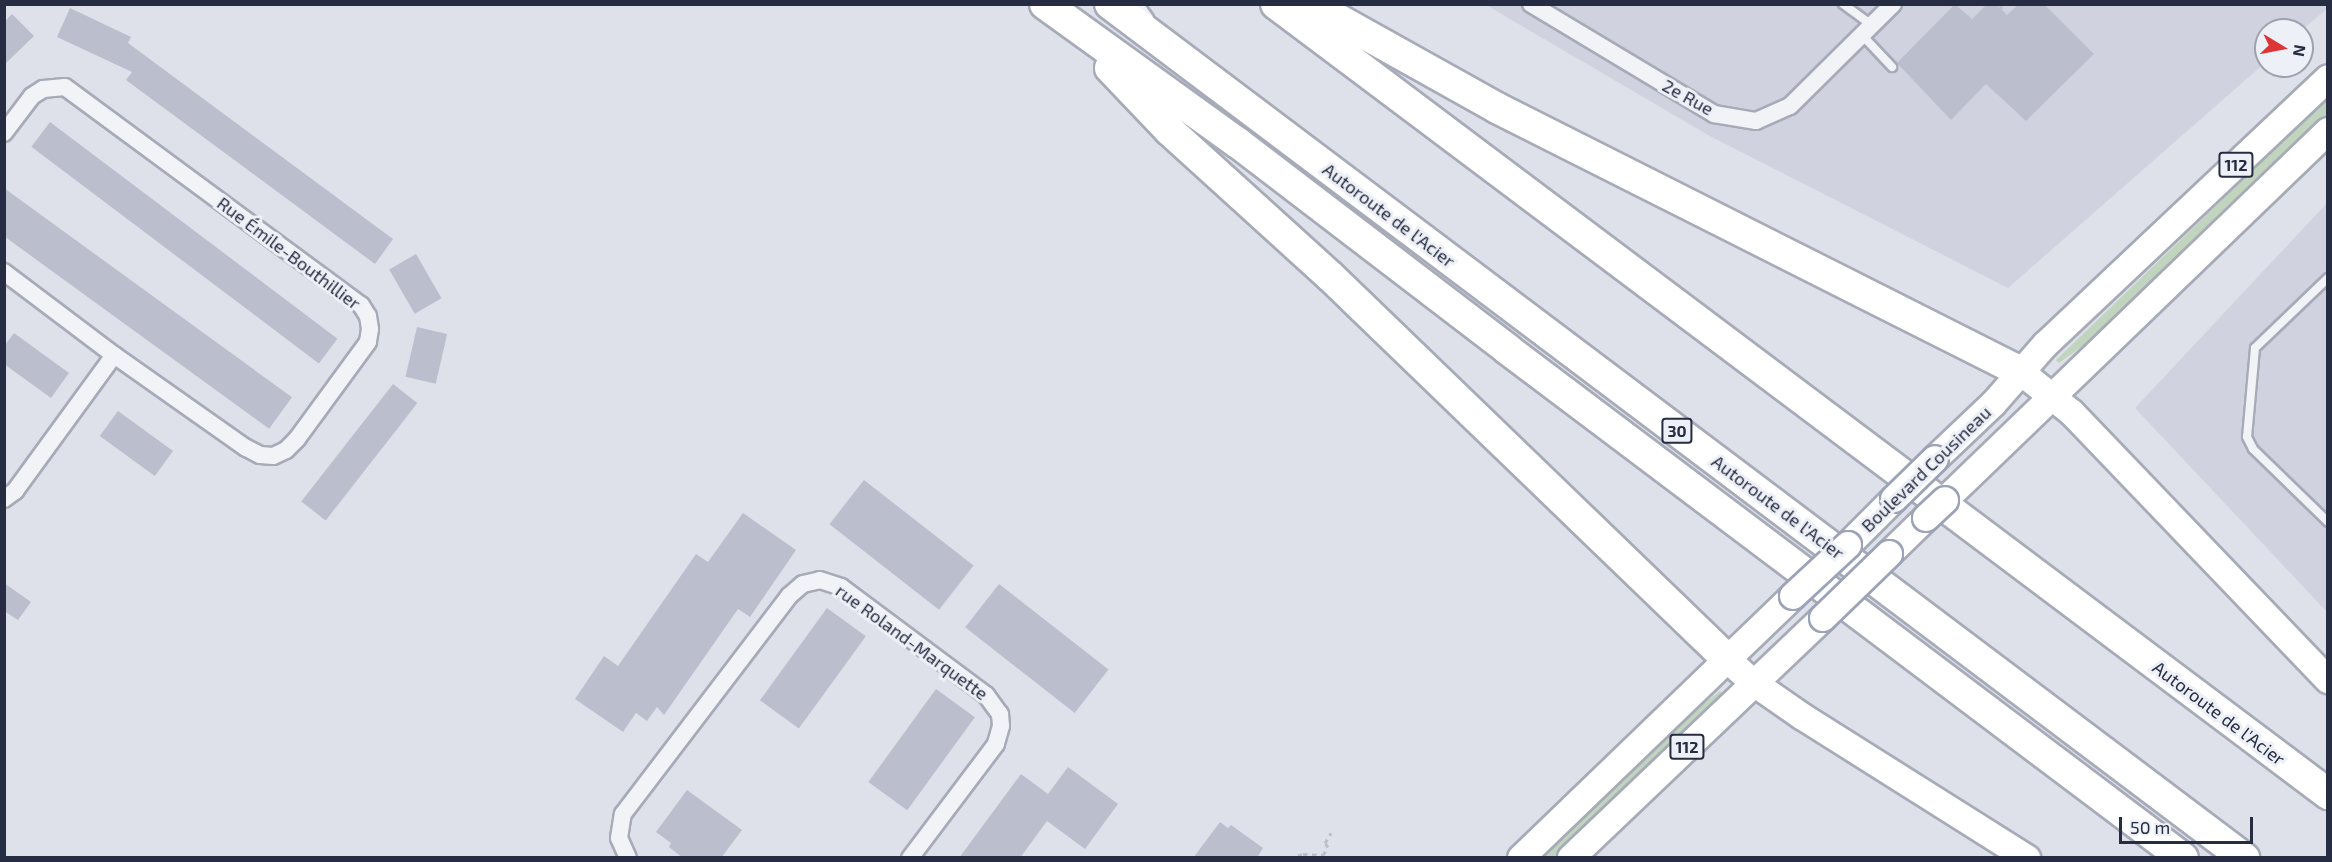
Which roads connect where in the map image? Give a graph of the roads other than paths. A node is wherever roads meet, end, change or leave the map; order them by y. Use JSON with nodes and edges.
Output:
{"nodes":[{"id":1,"x":1110,"y":4,"type":"edge"},
{"id":2,"x":1139,"y":4,"type":"edge"},
{"id":3,"x":1276,"y":4,"type":"edge"},
{"id":4,"x":1311,"y":4,"type":"edge"},
{"id":5,"x":1531,"y":4,"type":"edge"},
{"id":6,"x":1843,"y":4,"type":"edge"},
{"id":7,"x":1893,"y":4,"type":"edge"},
{"id":8,"x":1052,"y":10,"type":"edge"},
{"id":9,"x":1867,"y":30,"type":"junction"},
{"id":10,"x":1174,"y":52,"type":"junction"},
{"id":11,"x":1892,"y":67,"type":"dead end"},
{"id":12,"x":2328,"y":78,"type":"edge"},
{"id":13,"x":2328,"y":131,"type":"edge"},
{"id":14,"x":4,"y":133,"type":"edge"},
{"id":15,"x":4,"y":272,"type":"edge"},
{"id":16,"x":2328,"y":278,"type":"edge"},
{"id":17,"x":114,"y":355,"type":"junction"},
{"id":18,"x":2021,"y":372,"type":"junction"},
{"id":19,"x":2053,"y":396,"type":"junction"},
{"id":20,"x":4,"y":499,"type":"edge"},
{"id":21,"x":2328,"y":522,"type":"edge"},
{"id":22,"x":1727,"y":659,"type":"junction"},
{"id":23,"x":2328,"y":680,"type":"edge"},
{"id":24,"x":1754,"y":683,"type":"junction"},
{"id":25,"x":2328,"y":794,"type":"edge"},
{"id":26,"x":628,"y":858,"type":"edge"},
{"id":27,"x":910,"y":858,"type":"edge"},
{"id":28,"x":1521,"y":858,"type":"edge"},
{"id":29,"x":1571,"y":858,"type":"edge"},
{"id":30,"x":2027,"y":858,"type":"edge"},
{"id":31,"x":2183,"y":858,"type":"edge"},
{"id":32,"x":2244,"y":858,"type":"edge"}],
"edges":[{"from":1,"to":10,"type":"highway","name":"Autoroute de l'Acier","number":"30"},
{"from":2,"to":10,"type":"lane"},
{"from":3,"to":25,"type":"highway","name":"Autoroute de l'Acier"},
{"from":4,"to":18,"type":"highway"},
{"from":5,"to":9,"type":"street","name":"2e Rue"},
{"from":6,"to":9,"type":"lane"},
{"from":7,"to":9,"type":"street","name":"2e Rue"},
{"from":8,"to":22,"type":"highway"},
{"from":8,"to":31,"type":"highway"},
{"from":9,"to":11,"type":"lane"},
{"from":10,"to":32,"type":"highway","name":"Autoroute de l'Acier","number":"30"},
{"from":12,"to":18,"type":"main road","name":"Boulevard Cousineau","number":"112"},
{"from":13,"to":19,"type":"main road","name":"Boulevard Cousineau","number":"112"},
{"from":14,"to":17,"type":"street","name":"Rue Émile-Bouthillier"},
{"from":15,"to":17,"type":"street","name":"Rue Émile-Bouthillier"},
{"from":16,"to":21,"type":"lane"},
{"from":17,"to":20,"type":"street"},
{"from":18,"to":19,"type":"main road"},
{"from":18,"to":22,"type":"main road","name":"Boulevard Cousineau","number":"112","bridge":true},
{"from":19,"to":23,"type":"main road"},
{"from":19,"to":24,"type":"main road","name":"Boulevard Cousineau","number":"112","bridge":true},
{"from":22,"to":24,"type":"main road"},
{"from":22,"to":28,"type":"main road","name":"Boulevard Cousineau","number":"112"},
{"from":24,"to":29,"type":"main road","name":"Boulevard Cousineau","number":"112"},
{"from":24,"to":30,"type":"main road"},
{"from":26,"to":27,"type":"street","name":"rue Roland-Marquette"}]}
